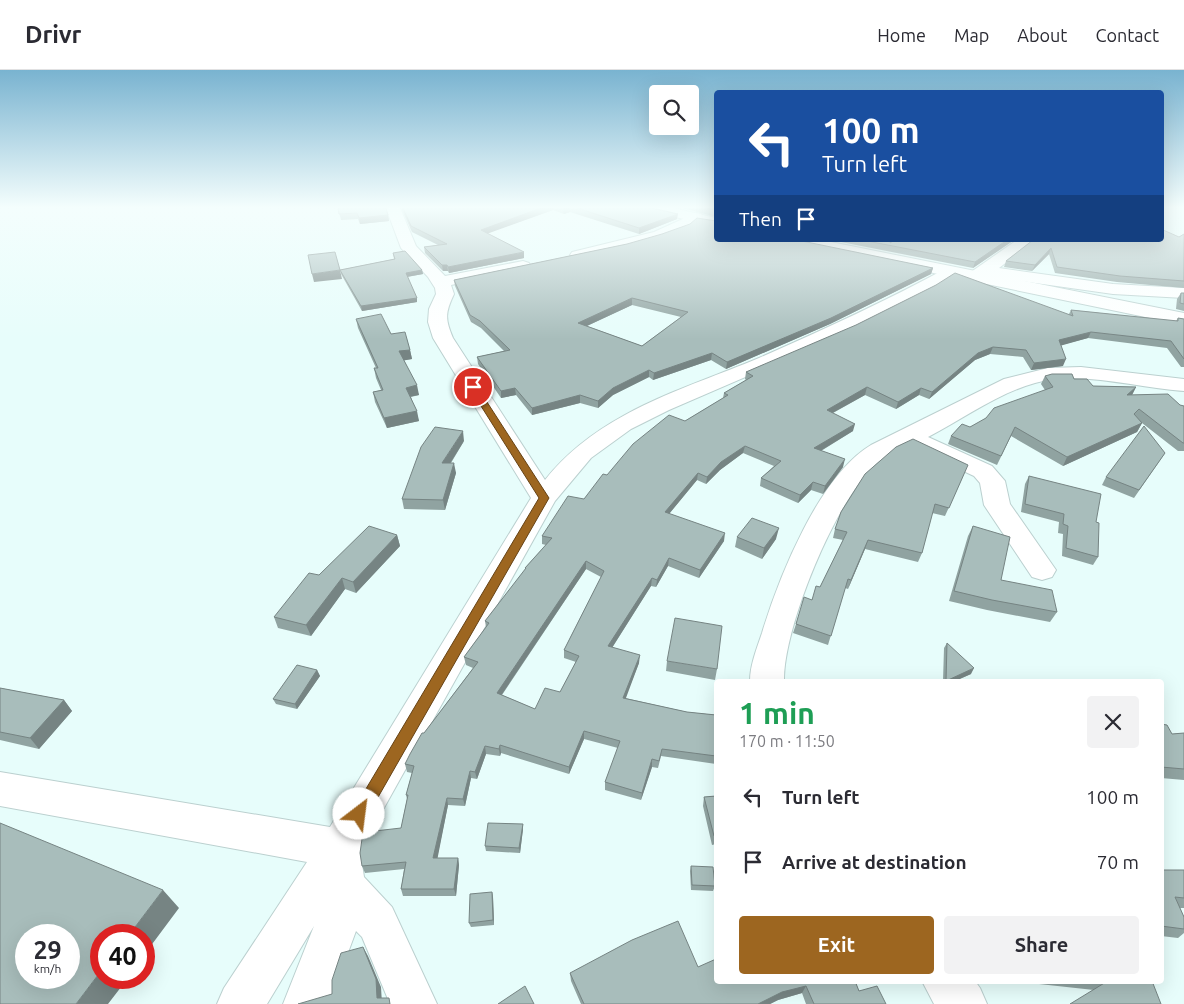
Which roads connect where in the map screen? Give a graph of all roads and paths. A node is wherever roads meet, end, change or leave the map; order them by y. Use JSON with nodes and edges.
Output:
{"nodes":[{"id":1,"x":412,"y":252,"type":"edge"},
{"id":2,"x":591,"y":252,"type":"edge"},
{"id":3,"x":859,"y":252,"type":"edge"},
{"id":4,"x":1007,"y":252,"type":"edge"},
{"id":5,"x":563,"y":258,"type":"edge"},
{"id":6,"x":536,"y":263,"type":"edge"},
{"id":7,"x":971,"y":273,"type":"junction"},
{"id":8,"x":441,"y":282,"type":"junction"},
{"id":9,"x":1184,"y":293,"type":"edge"},
{"id":10,"x":1184,"y":320,"type":"edge"},
{"id":11,"x":1172,"y":384,"type":"edge"},
{"id":12,"x":1184,"y":407,"type":"edge"},
{"id":13,"x":910,"y":437,"type":"junction"},
{"id":14,"x":544,"y":498,"type":"junction"},
{"id":15,"x":1042,"y":570,"type":"dead end"},
{"id":16,"x":767,"y":679,"type":"edge"},
{"id":17,"x":0,"y":789,"type":"edge"},
{"id":18,"x":342,"y":867,"type":"junction"},
{"id":19,"x":948,"y":984,"type":"edge"},
{"id":20,"x":240,"y":1004,"type":"edge"},
{"id":21,"x":306,"y":1004,"type":"edge"},
{"id":22,"x":414,"y":1004,"type":"edge"},
{"id":23,"x":964,"y":1004,"type":"edge"}],
"edges":[{"from":1,"to":8,"type":"main road"},
{"from":2,"to":5,"type":"main road"},
{"from":3,"to":7,"type":"main road"},
{"from":4,"to":7,"type":"main road"},
{"from":6,"to":8,"type":"main road"},
{"from":7,"to":9,"type":"main road"},
{"from":7,"to":10,"type":"main road"},
{"from":7,"to":14,"type":"main road"},
{"from":8,"to":14,"type":"main road"},
{"from":11,"to":12,"type":"main road"},
{"from":11,"to":13,"type":"main road"},
{"from":13,"to":15,"type":"main road"},
{"from":13,"to":16,"type":"main road"},
{"from":14,"to":18,"type":"main road"},
{"from":17,"to":18,"type":"main road"},
{"from":18,"to":20,"type":"main road"},
{"from":18,"to":21,"type":"main road"},
{"from":18,"to":22,"type":"main road"},
{"from":19,"to":23,"type":"main road"}]}
